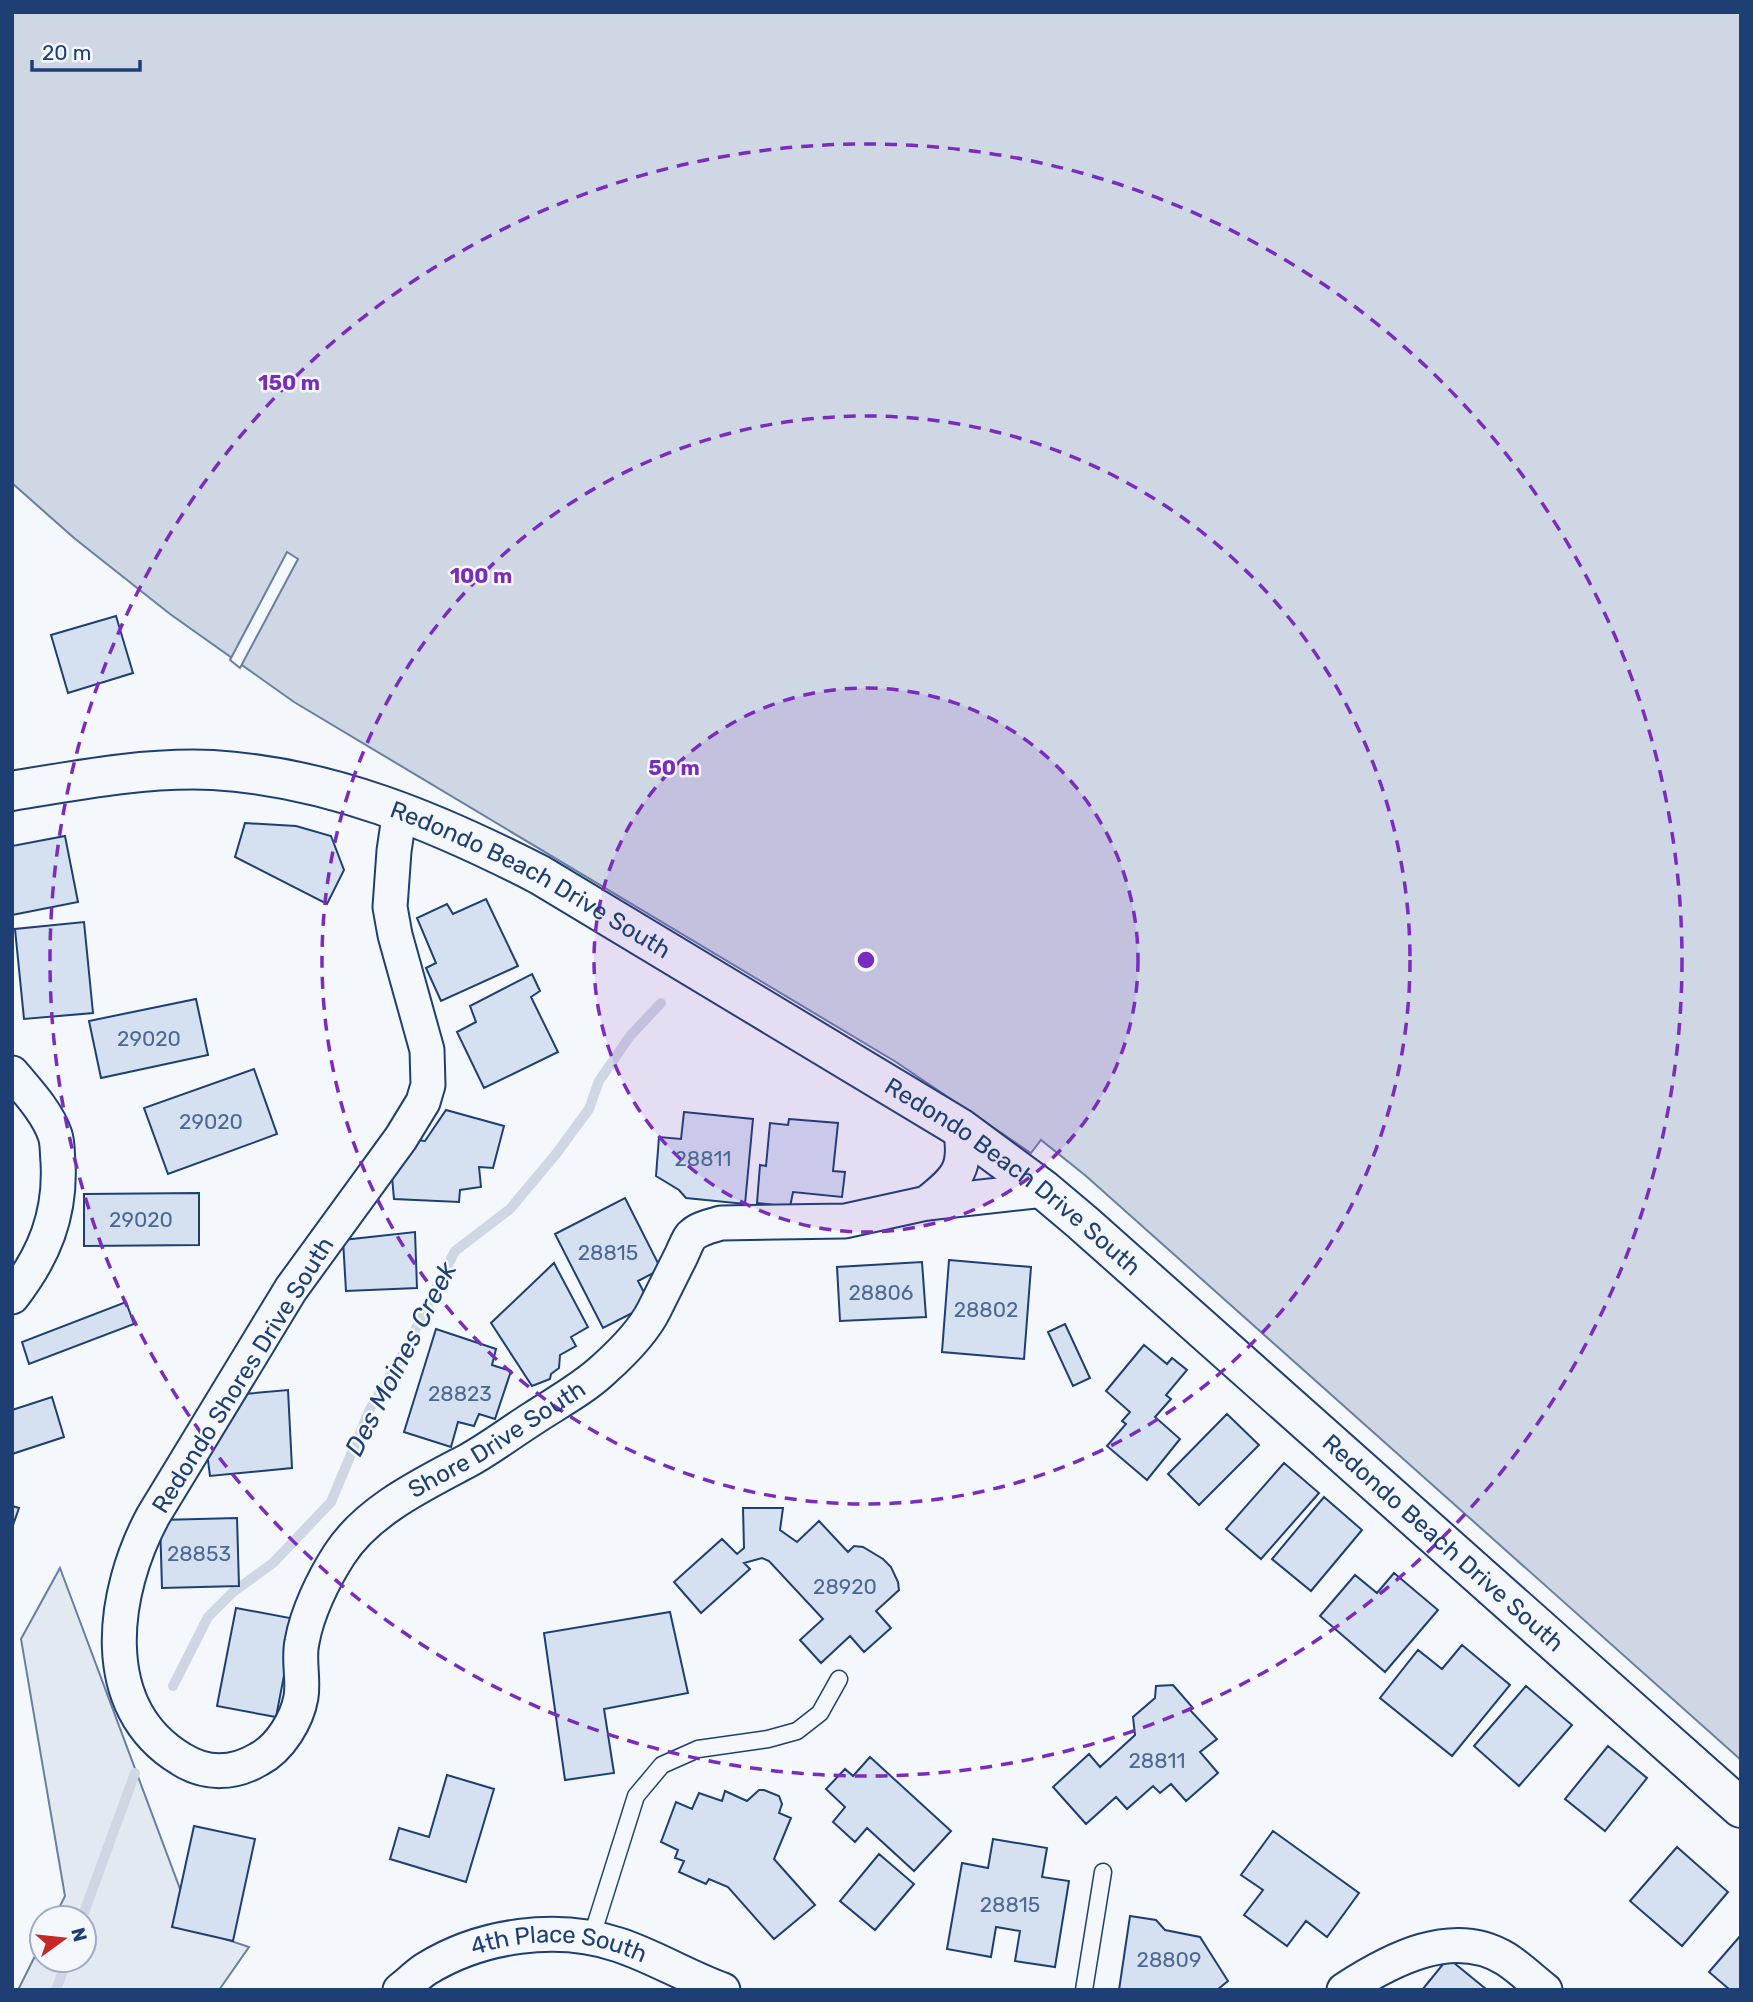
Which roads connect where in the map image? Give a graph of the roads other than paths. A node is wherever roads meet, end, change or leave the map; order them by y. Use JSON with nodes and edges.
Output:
{"nodes":[{"id":1,"x":12,"y":791,"type":"edge"},
{"id":2,"x":400,"y":810,"type":"junction"},
{"id":3,"x":12,"y":1073,"type":"edge"},
{"id":4,"x":960,"y":1128,"type":"junction"},
{"id":5,"x":1044,"y":1190,"type":"junction"},
{"id":6,"x":927,"y":1203,"type":"junction"},
{"id":7,"x":12,"y":1297,"type":"edge"},
{"id":8,"x":839,"y":1679,"type":"dead end"},
{"id":9,"x":162,"y":1746,"type":"joint"},
{"id":10,"x":1741,"y":1808,"type":"edge"},
{"id":11,"x":1103,"y":1872,"type":"dead end"},
{"id":12,"x":591,"y":1939,"type":"junction"},
{"id":13,"x":400,"y":1990,"type":"edge"},
{"id":14,"x":723,"y":1990,"type":"edge"},
{"id":15,"x":1084,"y":1990,"type":"edge"},
{"id":16,"x":1344,"y":1990,"type":"edge"},
{"id":17,"x":1545,"y":1990,"type":"edge"}],
"edges":[{"from":1,"to":2,"type":"street","name":"Redondo Beach Drive South"},
{"from":2,"to":4,"type":"street","name":"Redondo Beach Drive South"},
{"from":2,"to":9,"type":"street","name":"Redondo Shores Drive South"},
{"from":3,"to":7,"type":"street"},
{"from":4,"to":5,"type":"street","name":"Redondo Beach Drive South"},
{"from":4,"to":6,"type":"street","name":"Shore Drive South"},
{"from":5,"to":6,"type":"street","name":"Shore Drive South"},
{"from":5,"to":10,"type":"street","name":"Redondo Beach Drive South"},
{"from":6,"to":9,"type":"street","name":"Shore Drive South"},
{"from":8,"to":12,"type":"lane"},
{"from":11,"to":15,"type":"lane"},
{"from":12,"to":13,"type":"street","name":"4th Place South"},
{"from":12,"to":14,"type":"street","name":"4th Place South"},
{"from":16,"to":17,"type":"street"}]}
